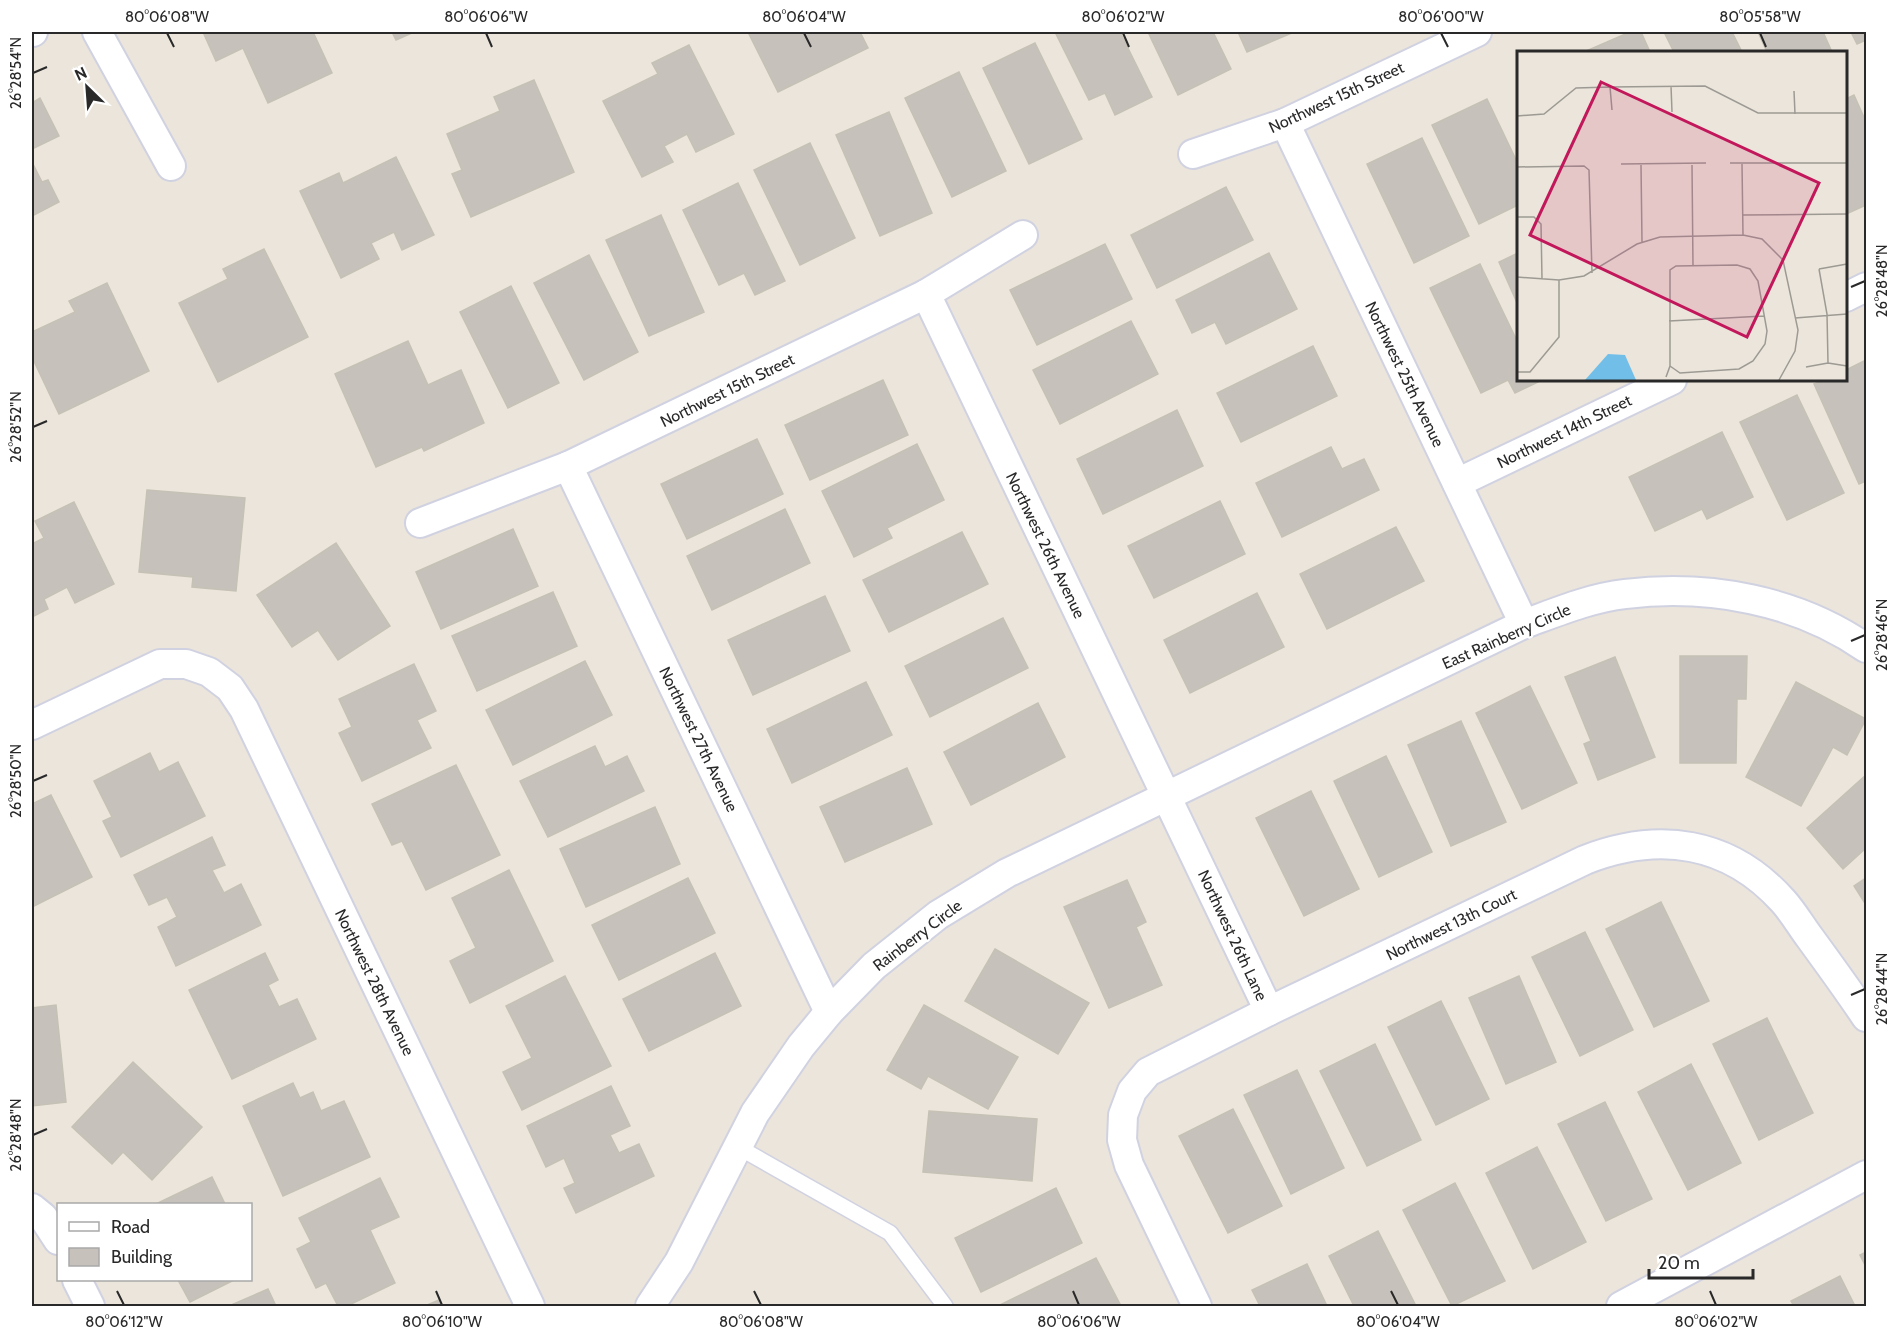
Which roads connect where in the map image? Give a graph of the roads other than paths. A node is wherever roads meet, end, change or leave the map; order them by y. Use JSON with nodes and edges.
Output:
{"nodes":[{"id":1,"x":97,"y":32,"type":"edge"},
{"id":2,"x":1477,"y":32,"type":"edge"},
{"id":3,"x":1285,"y":123,"type":"junction"},
{"id":4,"x":1193,"y":154,"type":"dead end"},
{"id":5,"x":171,"y":166,"type":"dead end"},
{"id":6,"x":1023,"y":235,"type":"dead end"},
{"id":7,"x":1866,"y":286,"type":"edge"},
{"id":8,"x":926,"y":294,"type":"junction"},
{"id":9,"x":1847,"y":296,"type":"edge"},
{"id":10,"x":1670,"y":381,"type":"edge"},
{"id":11,"x":568,"y":466,"type":"junction"},
{"id":12,"x":1457,"y":483,"type":"junction"},
{"id":13,"x":420,"y":524,"type":"dead end"},
{"id":14,"x":1524,"y":624,"type":"junction"},
{"id":15,"x":1866,"y":648,"type":"edge"},
{"id":16,"x":1325,"y":720,"type":"joint"},
{"id":17,"x":32,"y":725,"type":"edge"},
{"id":18,"x":1166,"y":796,"type":"junction"},
{"id":19,"x":1269,"y":1011,"type":"junction"},
{"id":20,"x":829,"y":1012,"type":"junction"},
{"id":21,"x":1866,"y":1017,"type":"edge"},
{"id":22,"x":738,"y":1146,"type":"junction"},
{"id":23,"x":1866,"y":1175,"type":"edge"},
{"id":24,"x":78,"y":1281,"type":"edge"},
{"id":25,"x":529,"y":1304,"type":"edge"},
{"id":26,"x":90,"y":1306,"type":"edge"},
{"id":27,"x":650,"y":1306,"type":"edge"},
{"id":28,"x":945,"y":1306,"type":"edge"},
{"id":29,"x":1197,"y":1306,"type":"edge"},
{"id":30,"x":1621,"y":1306,"type":"edge"}],
"edges":[{"from":1,"to":5,"type":"street"},
{"from":2,"to":3,"type":"street","name":"Northwest 15th Street"},
{"from":3,"to":4,"type":"street","name":"Northwest 15th Street"},
{"from":3,"to":12,"type":"street","name":"Northwest 25th Avenue"},
{"from":6,"to":8,"type":"street","name":"Northwest 15th Street"},
{"from":7,"to":9,"type":"street"},
{"from":8,"to":11,"type":"street","name":"Northwest 15th Street"},
{"from":8,"to":18,"type":"street","name":"Northwest 26th Avenue"},
{"from":10,"to":12,"type":"street","name":"Northwest 14th Street"},
{"from":11,"to":13,"type":"street","name":"Northwest 15th Street"},
{"from":11,"to":20,"type":"street","name":"Northwest 27th Avenue"},
{"from":12,"to":14,"type":"street","name":"Northwest 25th Avenue"},
{"from":14,"to":15,"type":"street","name":"East Rainberry Circle"},
{"from":14,"to":16,"type":"street","name":"East Rainberry Circle"},
{"from":16,"to":18,"type":"street","name":"Rainberry Circle"},
{"from":17,"to":25,"type":"street","name":"Northwest 28th Avenue"},
{"from":18,"to":19,"type":"street","name":"Northwest 26th Lane"},
{"from":18,"to":20,"type":"street","name":"Rainberry Circle"},
{"from":19,"to":21,"type":"street","name":"Northwest 13th Court"},
{"from":19,"to":29,"type":"street","name":"Northwest 26th Lane"},
{"from":20,"to":22,"type":"street","name":"Rainberry Circle"},
{"from":22,"to":27,"type":"street","name":"Rainberry Circle"},
{"from":22,"to":28,"type":"lane"},
{"from":23,"to":30,"type":"street"},
{"from":24,"to":26,"type":"street"}]}
